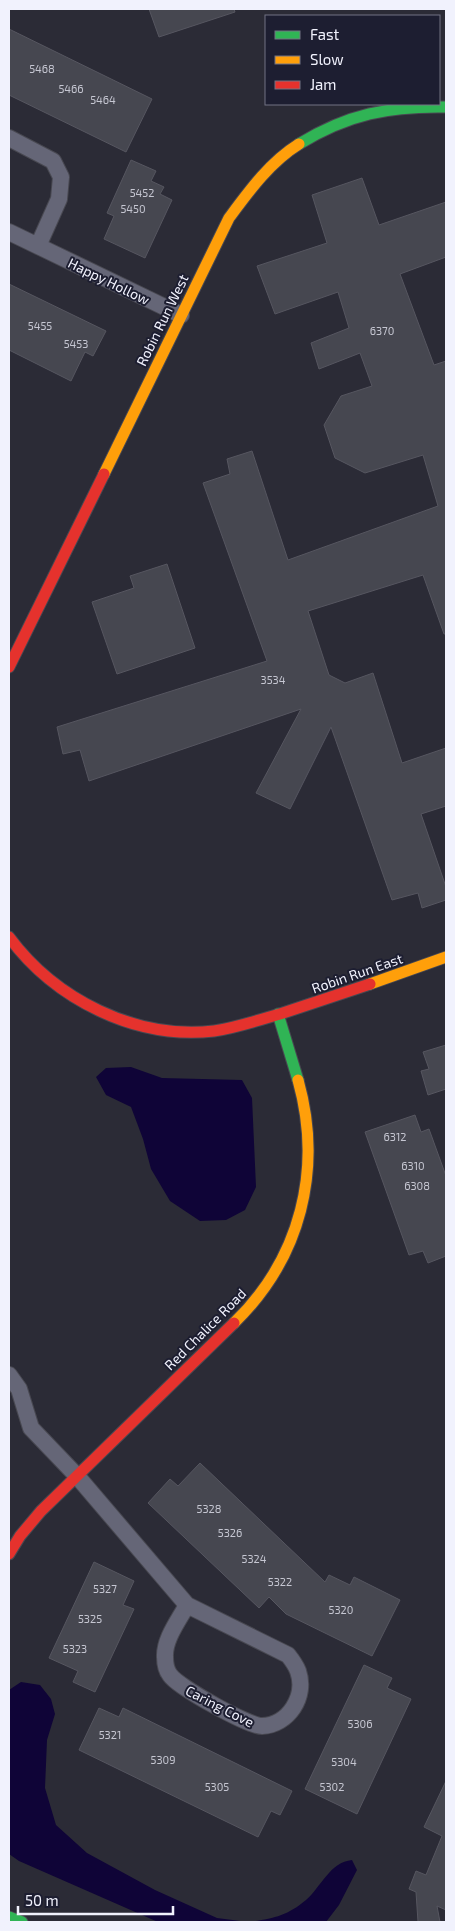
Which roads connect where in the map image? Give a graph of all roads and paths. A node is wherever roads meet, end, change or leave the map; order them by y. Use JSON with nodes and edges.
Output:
{"nodes":[{"id":1,"x":412,"y":105,"type":"edge"},
{"id":2,"x":433,"y":105,"type":"edge"},
{"id":3,"x":446,"y":107,"type":"edge"},
{"id":4,"x":9,"y":138,"type":"edge"},
{"id":5,"x":9,"y":232,"type":"edge"},
{"id":6,"x":38,"y":246,"type":"junction"},
{"id":7,"x":181,"y":316,"type":"junction"},
{"id":8,"x":9,"y":667,"type":"edge"},
{"id":9,"x":9,"y":937,"type":"edge"},
{"id":10,"x":446,"y":957,"type":"edge"},
{"id":11,"x":278,"y":1014,"type":"junction"},
{"id":12,"x":9,"y":1375,"type":"edge"},
{"id":13,"x":77,"y":1476,"type":"junction"},
{"id":14,"x":9,"y":1554,"type":"edge"},
{"id":15,"x":187,"y":1605,"type":"junction"},
{"id":16,"x":9,"y":1917,"type":"edge"},
{"id":17,"x":22,"y":1922,"type":"edge"}],
"edges":[{"from":1,"to":7,"type":"street","name":"Robin Run West"},
{"from":2,"to":3,"type":"street","name":"Robin Run West"},
{"from":4,"to":6,"type":"street"},
{"from":5,"to":6,"type":"street","name":"Happy Hollow"},
{"from":6,"to":7,"type":"street","name":"Happy Hollow"},
{"from":7,"to":8,"type":"street","name":"Robin Run West"},
{"from":9,"to":11,"type":"street"},
{"from":10,"to":11,"type":"street","name":"Robin Run East"},
{"from":11,"to":13,"type":"street","name":"Red Chalice Road"},
{"from":12,"to":13,"type":"street","name":"Caring Cove"},
{"from":13,"to":14,"type":"street","name":"Red Chalice Road"},
{"from":13,"to":15,"type":"street","name":"Caring Cove"},
{"from":15,"to":15,"type":"street","name":"Caring Cove"},
{"from":16,"to":17,"type":"street"}]}
